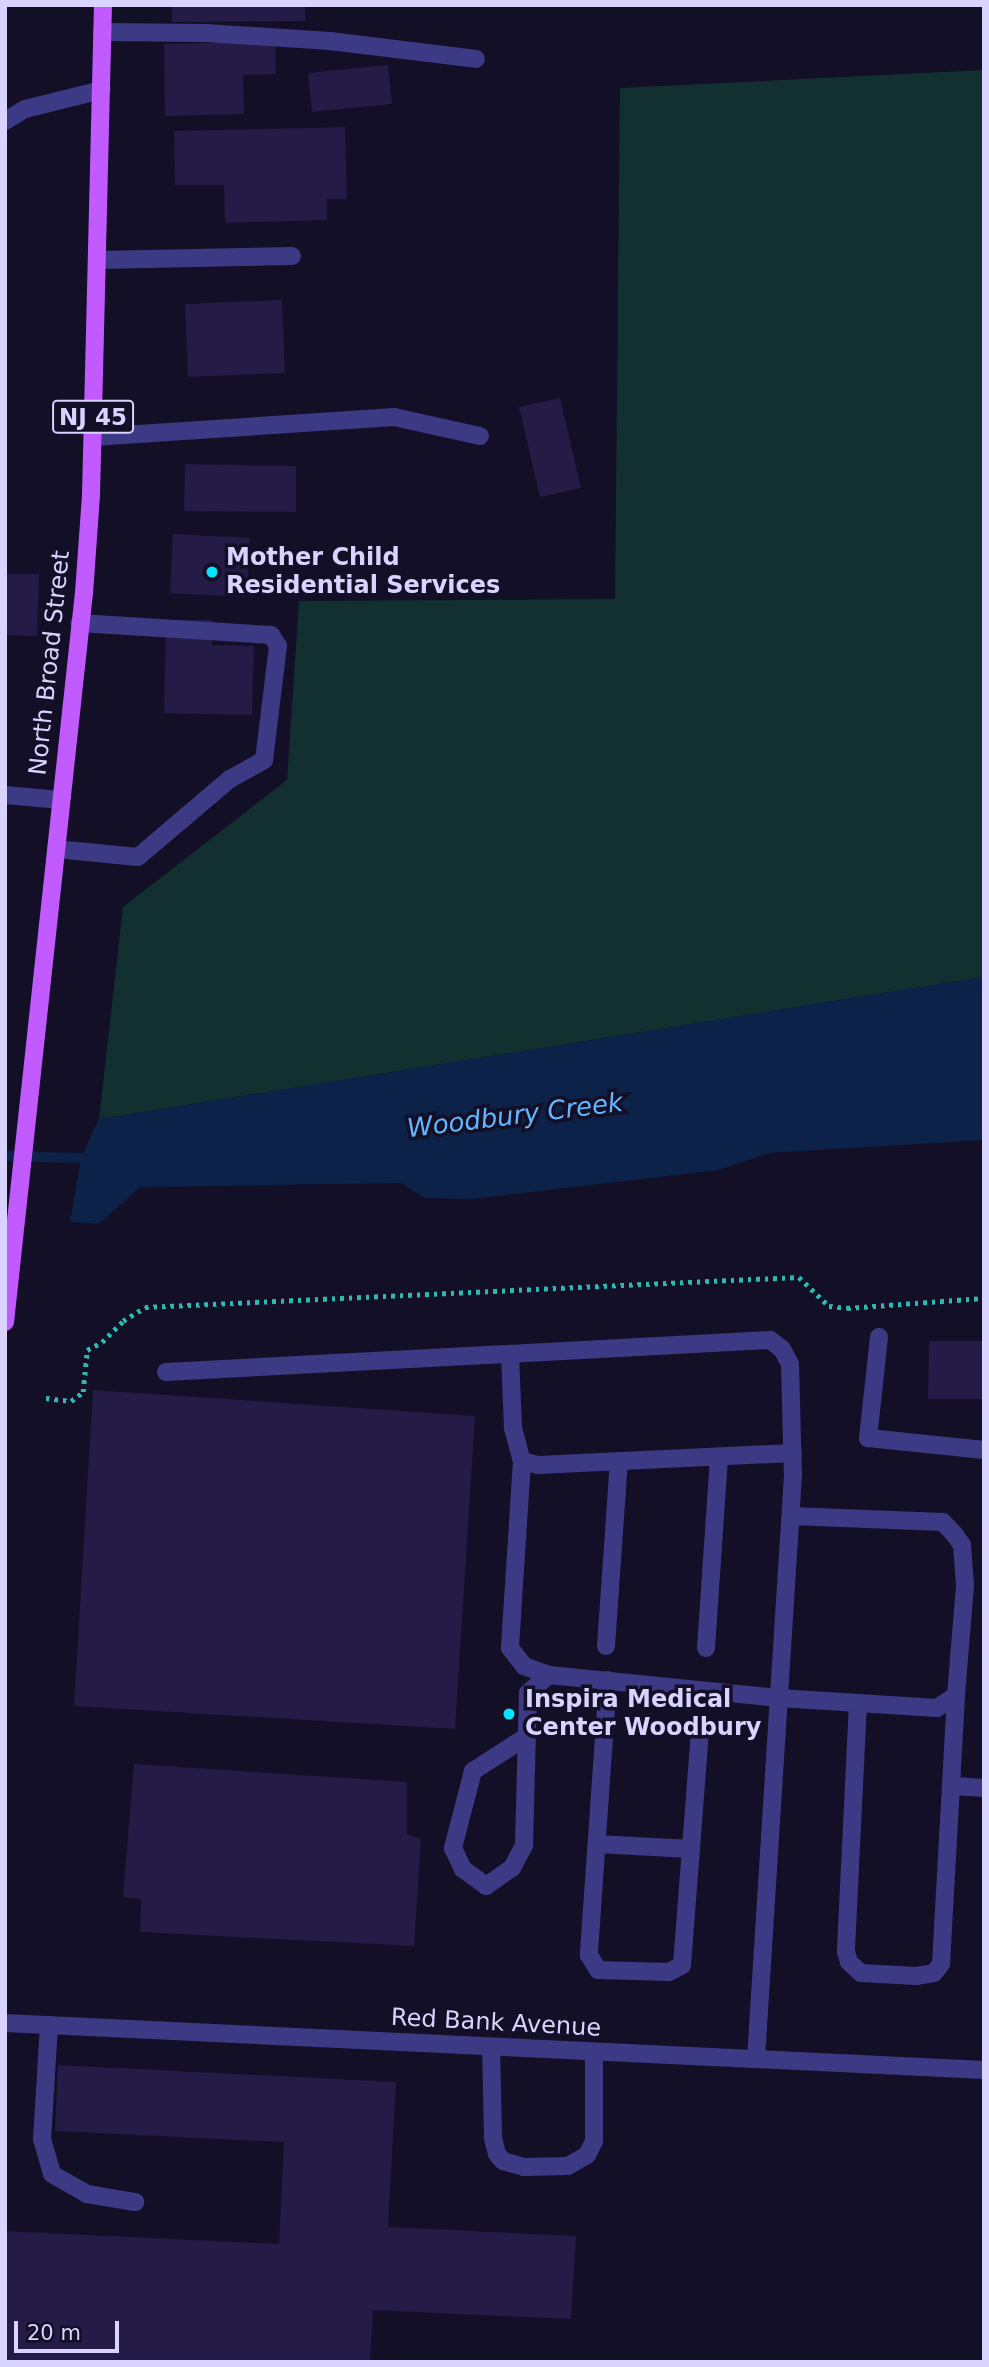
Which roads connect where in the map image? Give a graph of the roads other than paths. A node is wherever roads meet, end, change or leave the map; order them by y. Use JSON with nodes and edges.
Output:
{"nodes":[{"id":1,"x":103,"y":5,"type":"edge"},
{"id":2,"x":102,"y":32,"type":"junction"},
{"id":3,"x":477,"y":59,"type":"dead end"},
{"id":4,"x":102,"y":90,"type":"junction"},
{"id":5,"x":5,"y":121,"type":"edge"},
{"id":6,"x":292,"y":257,"type":"dead end"},
{"id":7,"x":98,"y":260,"type":"junction"},
{"id":8,"x":480,"y":436,"type":"dead end"},
{"id":9,"x":93,"y":437,"type":"junction"},
{"id":10,"x":79,"y":623,"type":"junction"},
{"id":11,"x":5,"y":795,"type":"edge"},
{"id":12,"x":61,"y":800,"type":"junction"},
{"id":13,"x":56,"y":849,"type":"junction"},
{"id":14,"x":5,"y":1322,"type":"edge"},
{"id":15,"x":879,"y":1337,"type":"dead end"},
{"id":16,"x":510,"y":1354,"type":"junction"},
{"id":17,"x":166,"y":1372,"type":"dead end"},
{"id":18,"x":984,"y":1450,"type":"edge"},
{"id":19,"x":793,"y":1453,"type":"junction"},
{"id":20,"x":719,"y":1456,"type":"junction"},
{"id":21,"x":522,"y":1461,"type":"junction"},
{"id":22,"x":619,"y":1461,"type":"junction"},
{"id":23,"x":790,"y":1516,"type":"junction"},
{"id":24,"x":606,"y":1646,"type":"dead end"},
{"id":25,"x":706,"y":1648,"type":"dead end"},
{"id":26,"x":549,"y":1675,"type":"junction"},
{"id":27,"x":608,"y":1680,"type":"junction"},
{"id":28,"x":957,"y":1695,"type":"junction"},
{"id":29,"x":779,"y":1698,"type":"junction"},
{"id":30,"x":858,"y":1703,"type":"junction"},
{"id":31,"x":700,"y":1732,"type":"dead end"},
{"id":32,"x":526,"y":1737,"type":"junction"},
{"id":33,"x":954,"y":1787,"type":"junction"},
{"id":34,"x":984,"y":1788,"type":"edge"},
{"id":35,"x":597,"y":1844,"type":"junction"},
{"id":36,"x":691,"y":1849,"type":"junction"},
{"id":37,"x":5,"y":2023,"type":"edge"},
{"id":38,"x":49,"y":2025,"type":"junction"},
{"id":39,"x":491,"y":2047,"type":"junction"},
{"id":40,"x":594,"y":2052,"type":"junction"},
{"id":41,"x":756,"y":2059,"type":"junction"},
{"id":42,"x":984,"y":2070,"type":"edge"},
{"id":43,"x":135,"y":2202,"type":"dead end"}],
"edges":[{"from":1,"to":2,"type":"main road","name":"North Broad Street","number":"NJ 45"},
{"from":2,"to":3,"type":"street"},
{"from":2,"to":4,"type":"main road","name":"North Broad Street","number":"NJ 45"},
{"from":4,"to":5,"type":"street"},
{"from":4,"to":7,"type":"main road","name":"North Broad Street","number":"NJ 45"},
{"from":6,"to":7,"type":"street"},
{"from":7,"to":9,"type":"main road","name":"North Broad Street","number":"NJ 45"},
{"from":8,"to":9,"type":"street"},
{"from":9,"to":10,"type":"main road","name":"North Broad Street","number":"NJ 45"},
{"from":10,"to":12,"type":"main road","name":"North Broad Street","number":"NJ 45"},
{"from":10,"to":13,"type":"street"},
{"from":11,"to":12,"type":"street"},
{"from":12,"to":13,"type":"main road","name":"North Broad Street","number":"NJ 45"},
{"from":13,"to":14,"type":"main road","name":"North Broad Street","number":"NJ 45"},
{"from":15,"to":18,"type":"street"},
{"from":16,"to":17,"type":"street"},
{"from":16,"to":19,"type":"street"},
{"from":16,"to":21,"type":"street"},
{"from":19,"to":20,"type":"street"},
{"from":19,"to":23,"type":"street"},
{"from":20,"to":22,"type":"street"},
{"from":20,"to":25,"type":"street"},
{"from":21,"to":22,"type":"street"},
{"from":21,"to":26,"type":"street"},
{"from":22,"to":24,"type":"street"},
{"from":23,"to":28,"type":"street"},
{"from":23,"to":29,"type":"street"},
{"from":26,"to":27,"type":"street"},
{"from":26,"to":32,"type":"street"},
{"from":27,"to":29,"type":"street"},
{"from":27,"to":35,"type":"street"},
{"from":28,"to":30,"type":"street"},
{"from":28,"to":33,"type":"street"},
{"from":29,"to":30,"type":"street"},
{"from":29,"to":41,"type":"street"},
{"from":30,"to":33,"type":"street"},
{"from":31,"to":36,"type":"street"},
{"from":32,"to":32,"type":"street"},
{"from":33,"to":34,"type":"street"},
{"from":35,"to":36,"type":"street"},
{"from":35,"to":36,"type":"street"},
{"from":37,"to":38,"type":"street","name":"Red Bank Avenue"},
{"from":38,"to":39,"type":"street","name":"Red Bank Avenue"},
{"from":38,"to":43,"type":"street"},
{"from":39,"to":40,"type":"street","name":"Red Bank Avenue"},
{"from":39,"to":40,"type":"street"},
{"from":40,"to":41,"type":"street","name":"Red Bank Avenue"},
{"from":41,"to":42,"type":"street","name":"Red Bank Avenue"}]}
